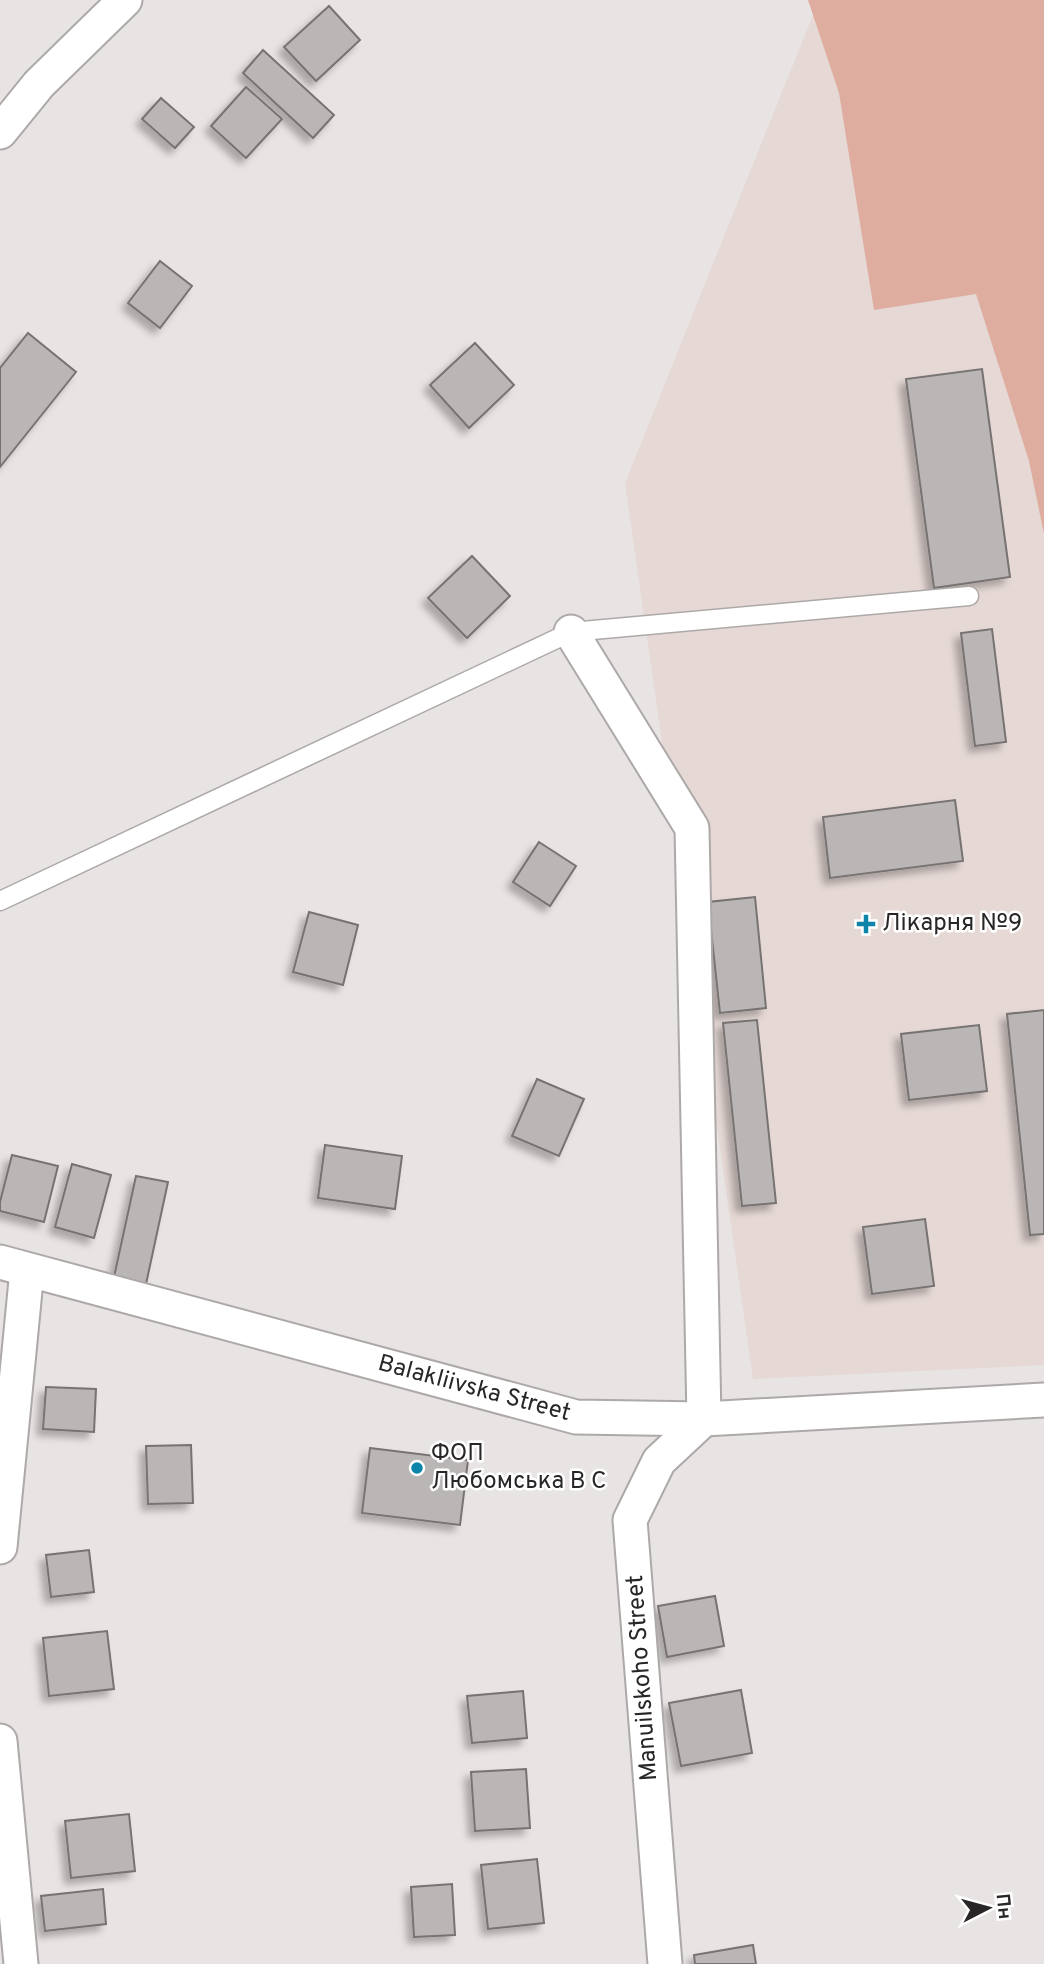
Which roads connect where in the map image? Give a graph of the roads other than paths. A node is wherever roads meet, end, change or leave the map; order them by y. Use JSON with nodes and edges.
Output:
{"nodes":[{"id":1,"x":125,"y":0,"type":"edge"},
{"id":2,"x":0,"y":132,"type":"edge"},
{"id":3,"x":970,"y":596,"type":"dead end"},
{"id":4,"x":570,"y":632,"type":"junction"},
{"id":5,"x":0,"y":901,"type":"edge"},
{"id":6,"x":13,"y":1266,"type":"edge"},
{"id":7,"x":1044,"y":1400,"type":"edge"},
{"id":8,"x":704,"y":1419,"type":"junction"},
{"id":9,"x":0,"y":1547,"type":"edge"},
{"id":10,"x":0,"y":1741,"type":"edge"},
{"id":11,"x":21,"y":1964,"type":"edge"},
{"id":12,"x":665,"y":1964,"type":"edge"}],
"edges":[{"from":1,"to":2,"type":"street"},
{"from":3,"to":4,"type":"lane"},
{"from":4,"to":5,"type":"lane"},
{"from":4,"to":8,"type":"street"},
{"from":6,"to":8,"type":"street","name":"Balakliivska Street"},
{"from":6,"to":9,"type":"street"},
{"from":7,"to":8,"type":"street","name":"Balakliivska Street"},
{"from":8,"to":12,"type":"street","name":"Manuilskoho Street"},
{"from":10,"to":11,"type":"street"}]}
